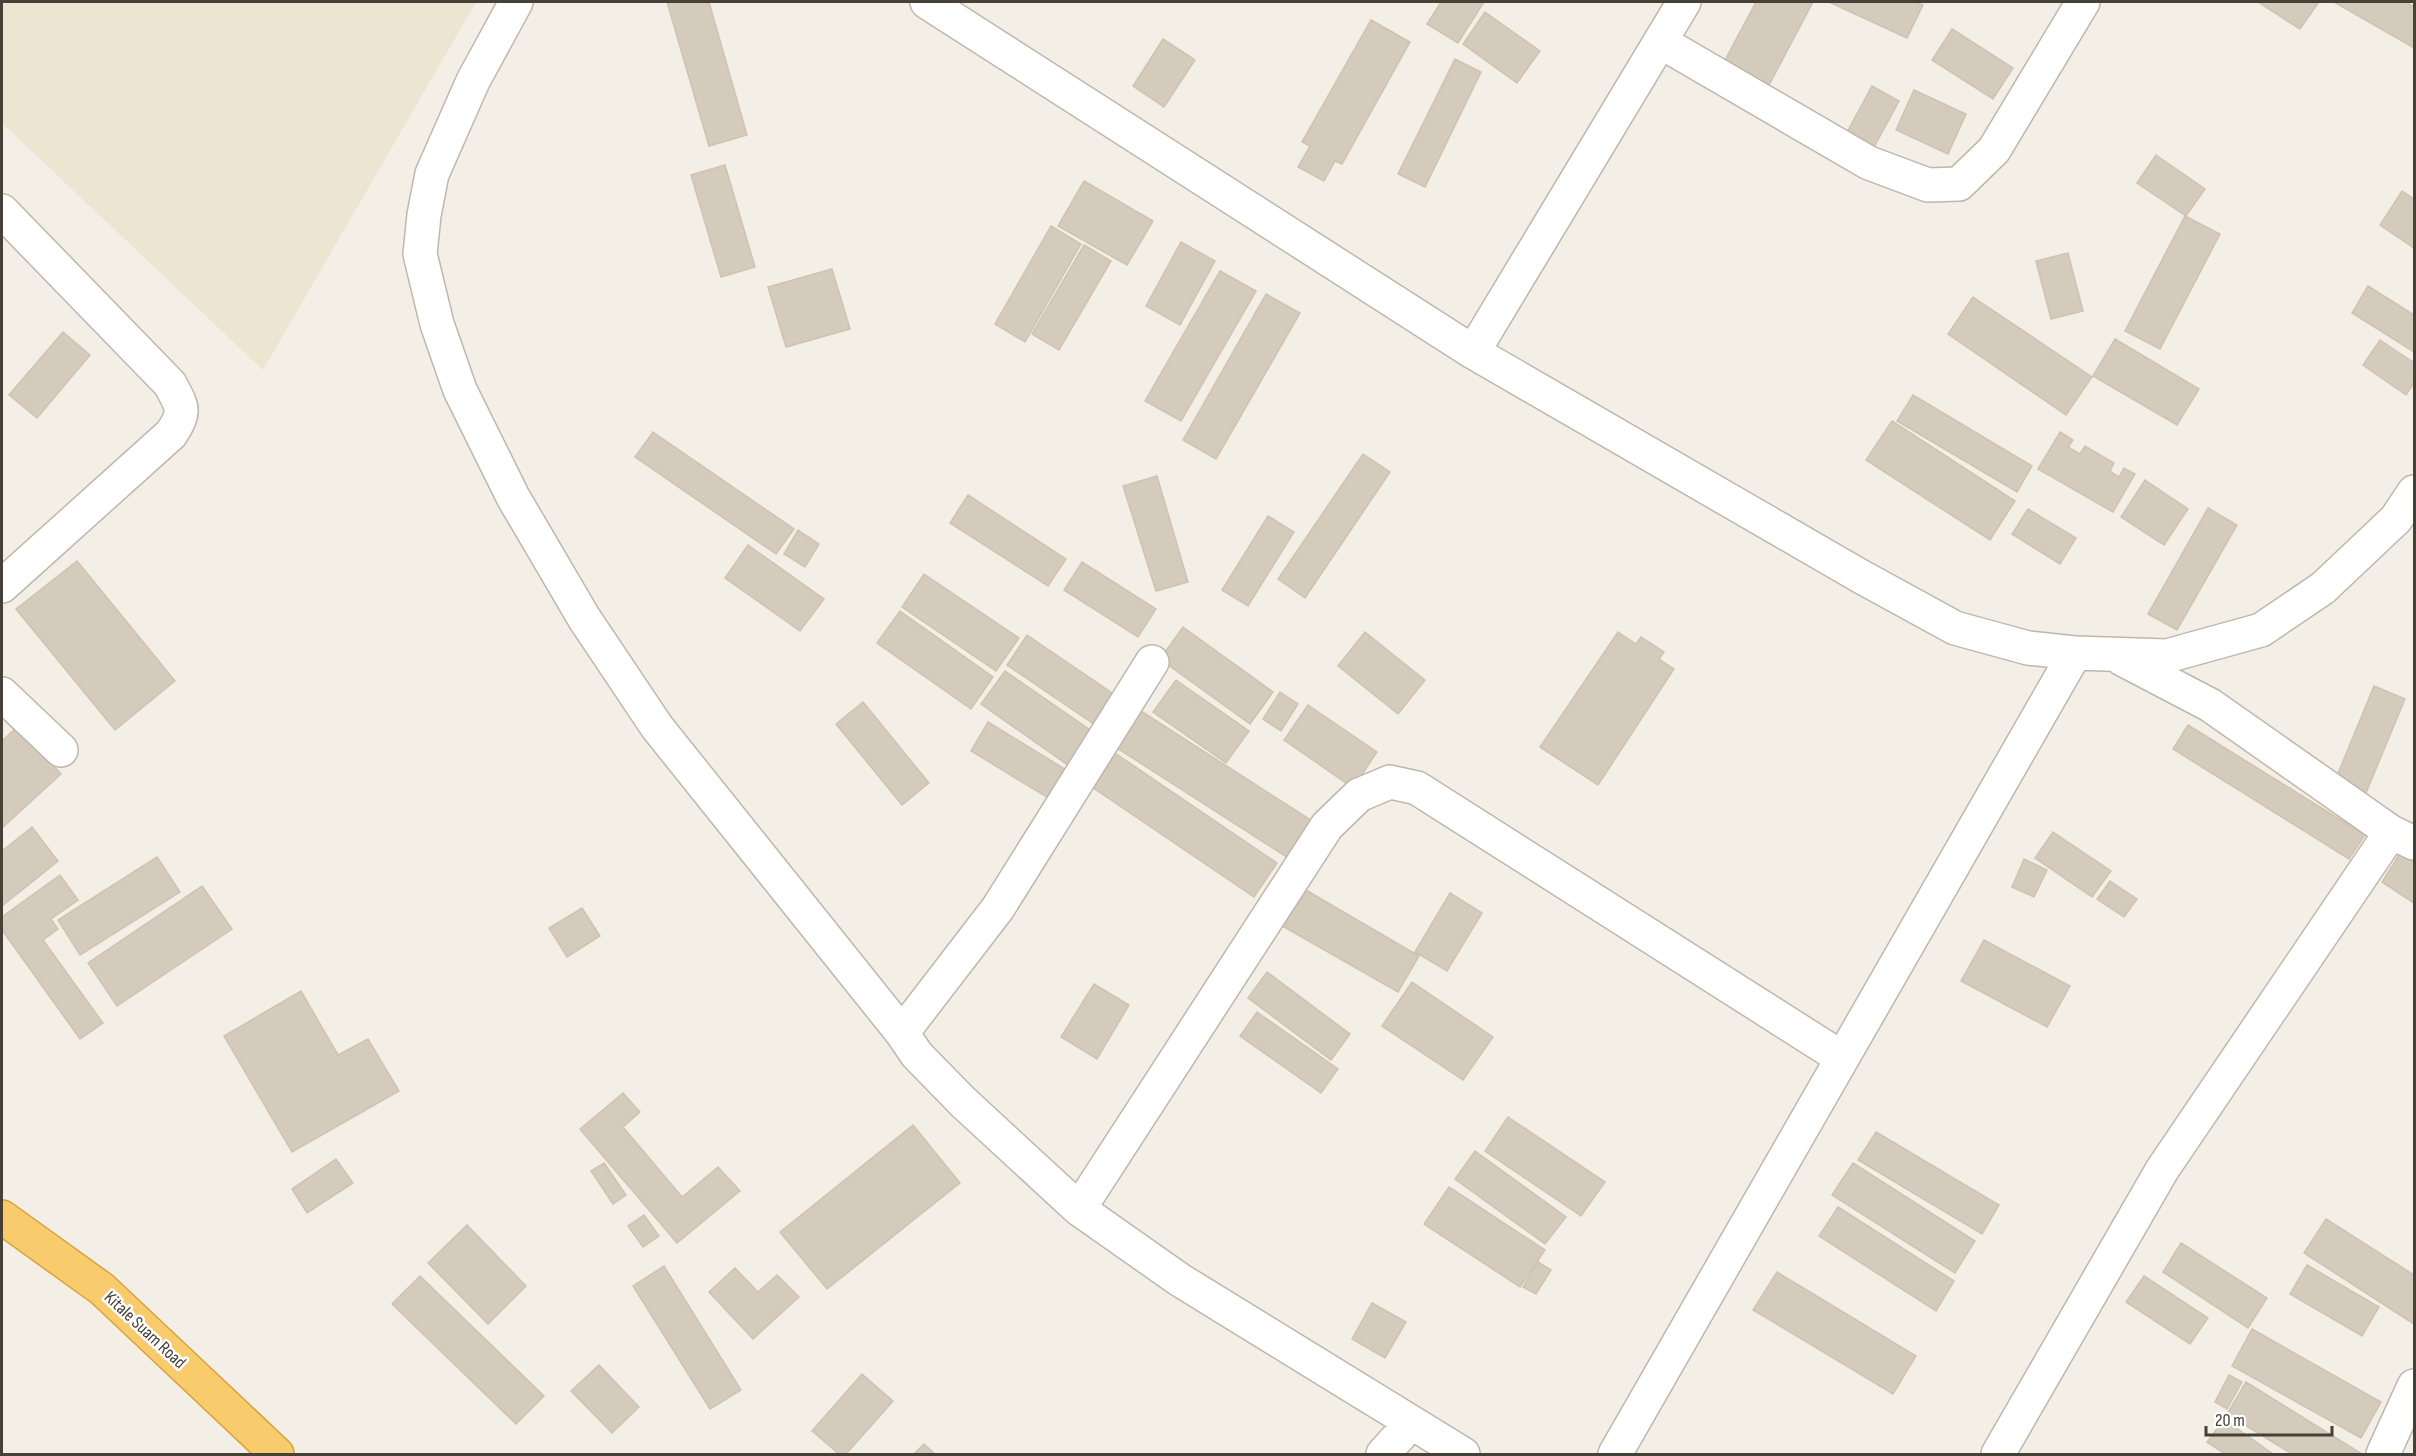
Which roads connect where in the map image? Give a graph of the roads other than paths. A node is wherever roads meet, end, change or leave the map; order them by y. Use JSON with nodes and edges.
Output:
{"nodes":[{"id":1,"x":516,"y":2,"type":"edge"},
{"id":2,"x":927,"y":2,"type":"edge"},
{"id":3,"x":1684,"y":2,"type":"edge"},
{"id":4,"x":2083,"y":2,"type":"edge"},
{"id":5,"x":1661,"y":42,"type":"junction"},
{"id":6,"x":2,"y":211,"type":"edge"},
{"id":7,"x":1473,"y":352,"type":"junction"},
{"id":8,"x":2415,"y":492,"type":"edge"},
{"id":9,"x":2,"y":586,"type":"edge"},
{"id":10,"x":2075,"y":653,"type":"junction"},
{"id":11,"x":2113,"y":654,"type":"junction"},
{"id":12,"x":1152,"y":662,"type":"dead end"},
{"id":13,"x":2,"y":694,"type":"edge"},
{"id":14,"x":61,"y":750,"type":"dead end"},
{"id":15,"x":2403,"y":837,"type":"edge"},
{"id":16,"x":902,"y":1033,"type":"junction"},
{"id":17,"x":1842,"y":1058,"type":"junction"},
{"id":18,"x":1079,"y":1209,"type":"junction"},
{"id":19,"x":2,"y":1218,"type":"edge"},
{"id":20,"x":2415,"y":1386,"type":"edge"},
{"id":21,"x":1411,"y":1423,"type":"junction"},
{"id":22,"x":277,"y":1455,"type":"edge"},
{"id":23,"x":1383,"y":1455,"type":"edge"},
{"id":24,"x":1463,"y":1455,"type":"edge"},
{"id":25,"x":1615,"y":1455,"type":"edge"},
{"id":26,"x":1998,"y":1455,"type":"edge"},
{"id":27,"x":2383,"y":1455,"type":"edge"}],
"edges":[{"from":1,"to":16,"type":"street"},
{"from":2,"to":7,"type":"street"},
{"from":3,"to":5,"type":"street"},
{"from":4,"to":5,"type":"street"},
{"from":5,"to":7,"type":"street"},
{"from":6,"to":9,"type":"street"},
{"from":7,"to":10,"type":"street"},
{"from":8,"to":11,"type":"street"},
{"from":10,"to":11,"type":"street"},
{"from":10,"to":17,"type":"street"},
{"from":11,"to":15,"type":"street"},
{"from":12,"to":16,"type":"street"},
{"from":13,"to":14,"type":"street"},
{"from":15,"to":26,"type":"street"},
{"from":16,"to":18,"type":"street"},
{"from":17,"to":18,"type":"street"},
{"from":17,"to":25,"type":"street"},
{"from":18,"to":21,"type":"street"},
{"from":19,"to":22,"type":"highway","name":"Kitale Suam Road"},
{"from":20,"to":27,"type":"street"},
{"from":21,"to":23,"type":"street"},
{"from":21,"to":24,"type":"street"}]}
